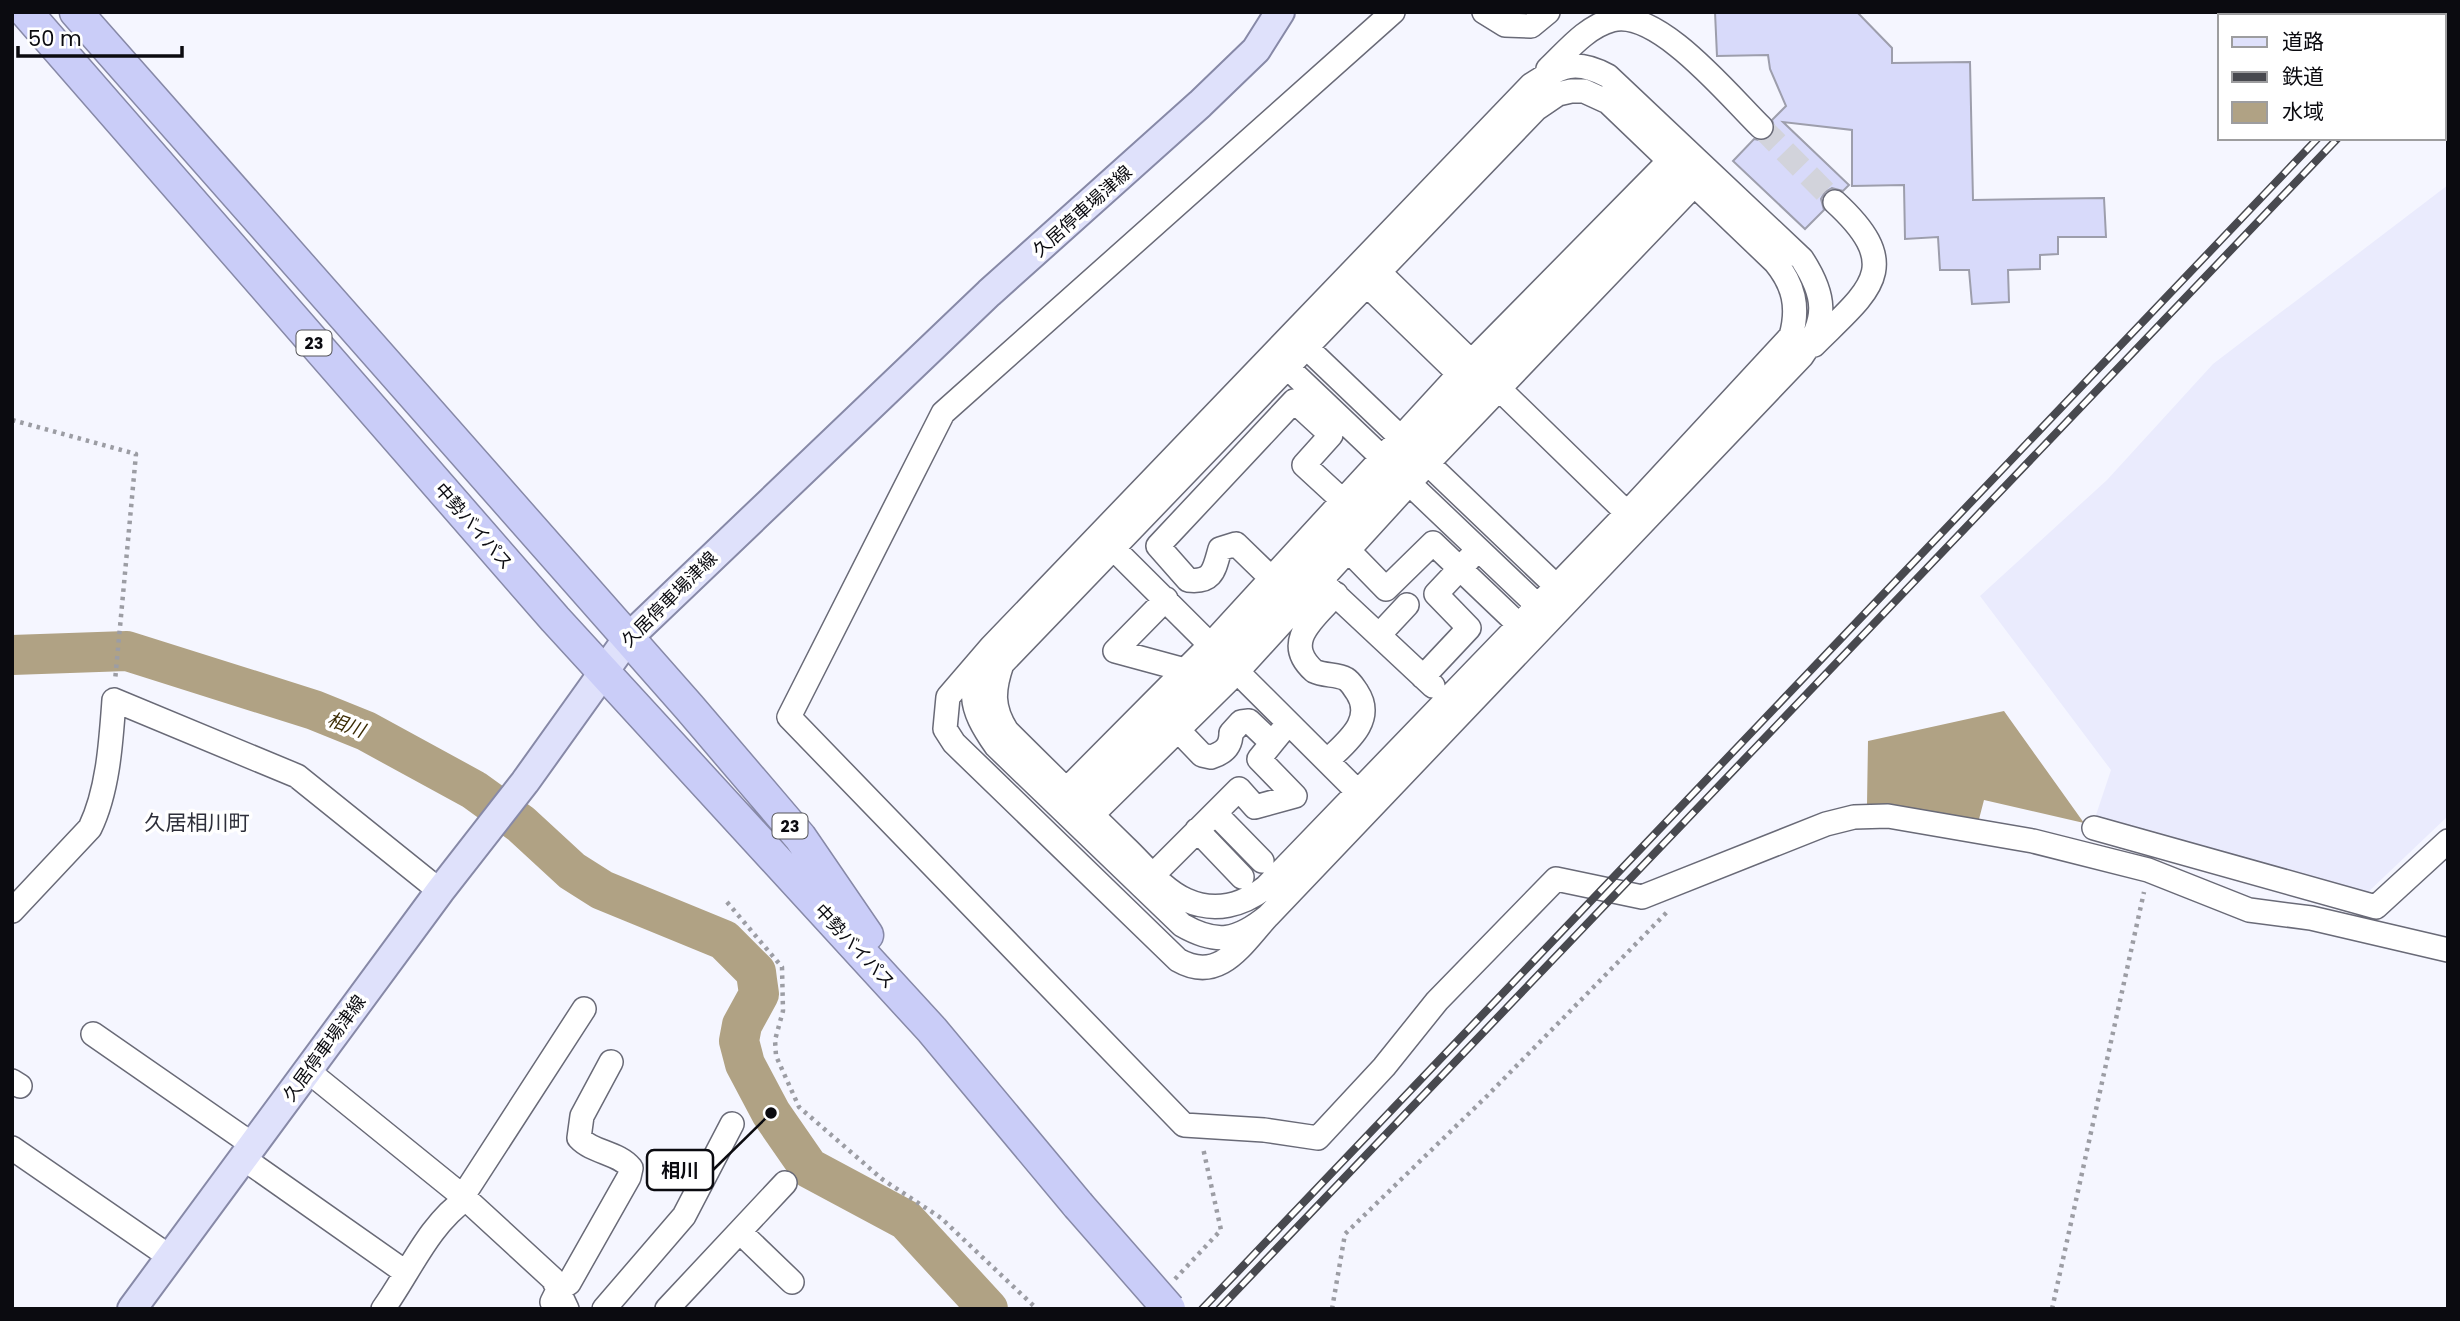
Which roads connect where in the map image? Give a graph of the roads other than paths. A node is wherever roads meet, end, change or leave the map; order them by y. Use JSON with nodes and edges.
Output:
{"nodes":[{"id":1,"x":26,"y":12,"type":"edge"},
{"id":2,"x":76,"y":12,"type":"edge"},
{"id":3,"x":1280,"y":12,"type":"edge"},
{"id":4,"x":1393,"y":12,"type":"edge"},
{"id":5,"x":1484,"y":12,"type":"edge"},
{"id":6,"x":1548,"y":12,"type":"edge"},
{"id":7,"x":1625,"y":16,"type":"edge"},
{"id":8,"x":1531,"y":85,"type":"junction"},
{"id":9,"x":1760,"y":127,"type":"tunnel mouth"},
{"id":10,"x":1681,"y":173,"type":"junction"},
{"id":11,"x":1835,"y":202,"type":"tunnel mouth"},
{"id":12,"x":1372,"y":277,"type":"junction"},
{"id":13,"x":1307,"y":348,"type":"junction"},
{"id":14,"x":1802,"y":356,"type":"junction"},
{"id":15,"x":1289,"y":368,"type":"junction"},
{"id":16,"x":1479,"y":382,"type":"junction"},
{"id":17,"x":1414,"y":450,"type":"junction"},
{"id":18,"x":1396,"y":469,"type":"junction"},
{"id":19,"x":1342,"y":500,"type":"junction"},
{"id":20,"x":1621,"y":519,"type":"junction"},
{"id":21,"x":1112,"y":547,"type":"junction"},
{"id":22,"x":1479,"y":549,"type":"junction"},
{"id":23,"x":1348,"y":550,"type":"junction"},
{"id":24,"x":1460,"y":569,"type":"junction"},
{"id":25,"x":1271,"y":578,"type":"junction"},
{"id":26,"x":1556,"y":586,"type":"junction"},
{"id":27,"x":1328,"y":587,"type":"junction"},
{"id":28,"x":1166,"y":600,"type":"junction"},
{"id":29,"x":1407,"y":605,"type":"dead end"},
{"id":30,"x":1537,"y":605,"type":"junction"},
{"id":31,"x":1518,"y":624,"type":"junction"},
{"id":32,"x":1379,"y":635,"type":"junction"},
{"id":33,"x":628,"y":638,"type":"junction"},
{"id":34,"x":991,"y":647,"type":"junction"},
{"id":35,"x":1224,"y":658,"type":"junction"},
{"id":36,"x":1185,"y":670,"type":"junction"},
{"id":37,"x":603,"y":672,"type":"junction"},
{"id":38,"x":1423,"y":677,"type":"junction"},
{"id":39,"x":1446,"y":699,"type":"junction"},
{"id":40,"x":1290,"y":724,"type":"junction"},
{"id":41,"x":1178,"y":730,"type":"junction"},
{"id":42,"x":1272,"y":743,"type":"junction"},
{"id":43,"x":1327,"y":761,"type":"junction"},
{"id":44,"x":1357,"y":792,"type":"junction"},
{"id":45,"x":1078,"y":802,"type":"junction"},
{"id":46,"x":1215,"y":813,"type":"junction"},
{"id":47,"x":2094,"y":828,"type":"dead end"},
{"id":48,"x":1197,"y":831,"type":"junction"},
{"id":49,"x":2448,"y":841,"type":"edge"},
{"id":50,"x":1262,"y":861,"type":"dead end"},
{"id":51,"x":1153,"y":875,"type":"junction"},
{"id":52,"x":1242,"y":877,"type":"dead end"},
{"id":53,"x":440,"y":891,"type":"junction"},
{"id":54,"x":12,"y":911,"type":"edge"},
{"id":55,"x":1268,"y":916,"type":"junction"},
{"id":56,"x":2448,"y":950,"type":"edge"},
{"id":57,"x":584,"y":1009,"type":"dead end"},
{"id":58,"x":932,"y":1030,"type":"junction"},
{"id":59,"x":93,"y":1034,"type":"dead end"},
{"id":60,"x":611,"y":1062,"type":"dead end"},
{"id":61,"x":308,"y":1071,"type":"junction"},
{"id":62,"x":732,"y":1124,"type":"dead end"},
{"id":63,"x":12,"y":1148,"type":"edge"},
{"id":64,"x":248,"y":1151,"type":"junction"},
{"id":65,"x":785,"y":1183,"type":"dead end"},
{"id":66,"x":465,"y":1198,"type":"junction"},
{"id":67,"x":740,"y":1232,"type":"junction"},
{"id":68,"x":170,"y":1257,"type":"junction"},
{"id":69,"x":405,"y":1272,"type":"junction"},
{"id":70,"x":792,"y":1282,"type":"dead end"},
{"id":71,"x":1170,"y":1296,"type":"edge"},
{"id":72,"x":559,"y":1303,"type":"edge"},
{"id":73,"x":132,"y":1309,"type":"edge"},
{"id":74,"x":383,"y":1309,"type":"edge"},
{"id":75,"x":604,"y":1309,"type":"edge"},
{"id":76,"x":667,"y":1309,"type":"edge"}],
"edges":[{"from":1,"to":37,"type":"highway","name":"中勢バイパス","number":"23"},
{"from":2,"to":33,"type":"highway","name":"中勢バイパス","number":"23"},
{"from":3,"to":33,"type":"main road","name":"久居停車場津線"},
{"from":4,"to":56,"type":"street"},
{"from":5,"to":6,"type":"street"},
{"from":7,"to":8,"type":"street"},
{"from":7,"to":9,"type":"street"},
{"from":8,"to":14,"type":"street"},
{"from":8,"to":34,"type":"street"},
{"from":10,"to":12,"type":"street"},
{"from":10,"to":16,"type":"street"},
{"from":10,"to":20,"type":"street"},
{"from":11,"to":14,"type":"street"},
{"from":12,"to":13,"type":"street"},
{"from":12,"to":16,"type":"street"},
{"from":13,"to":15,"type":"street"},
{"from":13,"to":17,"type":"street"},
{"from":14,"to":55,"type":"street"},
{"from":15,"to":18,"type":"street"},
{"from":15,"to":21,"type":"street"},
{"from":16,"to":17,"type":"street"},
{"from":16,"to":20,"type":"street"},
{"from":17,"to":18,"type":"street"},
{"from":17,"to":26,"type":"street"},
{"from":18,"to":19,"type":"street"},
{"from":18,"to":22,"type":"street"},
{"from":18,"to":23,"type":"street"},
{"from":18,"to":35,"type":"street"},
{"from":19,"to":25,"type":"street"},
{"from":19,"to":25,"type":"street"},
{"from":20,"to":26,"type":"street"},
{"from":21,"to":28,"type":"street"},
{"from":21,"to":45,"type":"street"},
{"from":22,"to":24,"type":"street"},
{"from":22,"to":30,"type":"street"},
{"from":23,"to":24,"type":"street"},
{"from":23,"to":27,"type":"street"},
{"from":24,"to":31,"type":"street"},
{"from":24,"to":38,"type":"street"},
{"from":25,"to":35,"type":"street"},
{"from":26,"to":30,"type":"street"},
{"from":27,"to":32,"type":"street"},
{"from":27,"to":35,"type":"street"},
{"from":27,"to":43,"type":"street"},
{"from":28,"to":35,"type":"street"},
{"from":28,"to":36,"type":"street"},
{"from":29,"to":32,"type":"street"},
{"from":30,"to":31,"type":"street"},
{"from":31,"to":39,"type":"street"},
{"from":32,"to":38,"type":"street"},
{"from":33,"to":37,"type":"main road","name":"久居停車場津線"},
{"from":33,"to":58,"type":"highway","name":"中勢バイパス","number":"23"},
{"from":34,"to":55,"type":"street"},
{"from":34,"to":55,"type":"street"},
{"from":35,"to":36,"type":"street"},
{"from":35,"to":40,"type":"street"},
{"from":35,"to":41,"type":"street"},
{"from":35,"to":45,"type":"street"},
{"from":36,"to":45,"type":"street"},
{"from":37,"to":53,"type":"main road","name":"久居停車場津線"},
{"from":37,"to":58,"type":"highway","name":"中勢バイパス","number":"23"},
{"from":38,"to":39,"type":"street"},
{"from":39,"to":44,"type":"street"},
{"from":40,"to":42,"type":"street"},
{"from":40,"to":43,"type":"street"},
{"from":41,"to":42,"type":"street"},
{"from":41,"to":45,"type":"street"},
{"from":42,"to":46,"type":"street"},
{"from":43,"to":44,"type":"street"},
{"from":44,"to":51,"type":"street"},
{"from":45,"to":51,"type":"street"},
{"from":46,"to":48,"type":"street"},
{"from":46,"to":50,"type":"street"},
{"from":47,"to":49,"type":"street"},
{"from":48,"to":51,"type":"street"},
{"from":48,"to":52,"type":"street"},
{"from":53,"to":54,"type":"street"},
{"from":53,"to":61,"type":"main road","name":"久居停車場津線"},
{"from":57,"to":66,"type":"street"},
{"from":58,"to":71,"type":"highway","name":"中勢バイパス","number":"23","bridge":true},
{"from":59,"to":64,"type":"street"},
{"from":60,"to":72,"type":"street"},
{"from":61,"to":64,"type":"main road","name":"久居停車場津線"},
{"from":61,"to":66,"type":"street"},
{"from":62,"to":75,"type":"street"},
{"from":63,"to":68,"type":"street"},
{"from":64,"to":68,"type":"main road","name":"久居停車場津線"},
{"from":64,"to":69,"type":"street"},
{"from":65,"to":67,"type":"street"},
{"from":66,"to":69,"type":"street"},
{"from":66,"to":72,"type":"street"},
{"from":67,"to":70,"type":"street"},
{"from":67,"to":76,"type":"street"},
{"from":68,"to":73,"type":"main road","name":"久居停車場津線"},
{"from":69,"to":74,"type":"street"}]}
